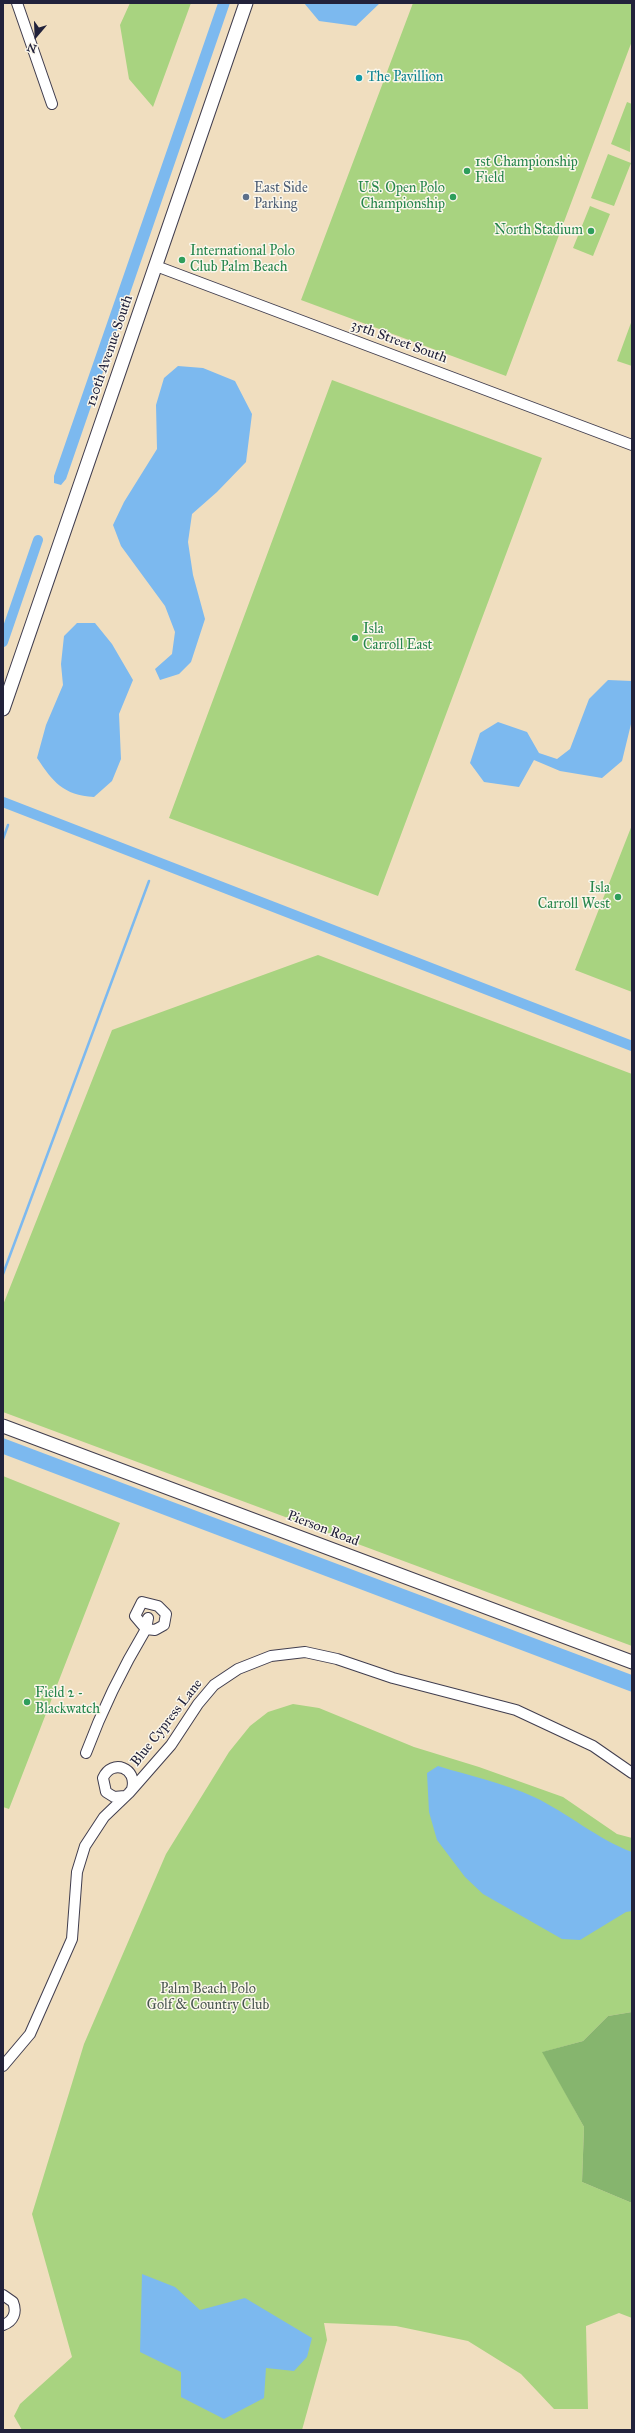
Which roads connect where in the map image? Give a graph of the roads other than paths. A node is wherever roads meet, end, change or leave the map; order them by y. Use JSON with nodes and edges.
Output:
{"nodes":[{"id":1,"x":17,"y":3,"type":"edge"},
{"id":2,"x":246,"y":3,"type":"edge"},
{"id":3,"x":52,"y":104,"type":"dead end"},
{"id":4,"x":156,"y":266,"type":"junction"},
{"id":5,"x":632,"y":445,"type":"edge"},
{"id":6,"x":3,"y":709,"type":"edge"},
{"id":7,"x":3,"y":1426,"type":"edge"},
{"id":8,"x":148,"y":1618,"type":"dead end"},
{"id":9,"x":632,"y":1662,"type":"edge"},
{"id":10,"x":86,"y":1753,"type":"dead end"},
{"id":11,"x":632,"y":1773,"type":"edge"},
{"id":12,"x":3,"y":2066,"type":"edge"},
{"id":13,"x":3,"y":2295,"type":"edge"},
{"id":14,"x":3,"y":2325,"type":"edge"}],
"edges":[{"from":1,"to":3,"type":"street"},
{"from":2,"to":4,"type":"street","name":"120th Avenue South"},
{"from":4,"to":5,"type":"street","name":"35th Street South"},
{"from":4,"to":6,"type":"street","name":"120th Avenue South"},
{"from":7,"to":9,"type":"street","name":"Pierson Road"},
{"from":8,"to":10,"type":"street"},
{"from":11,"to":12,"type":"street","name":"Blue Cypress Lane"},
{"from":13,"to":14,"type":"street"}]}
